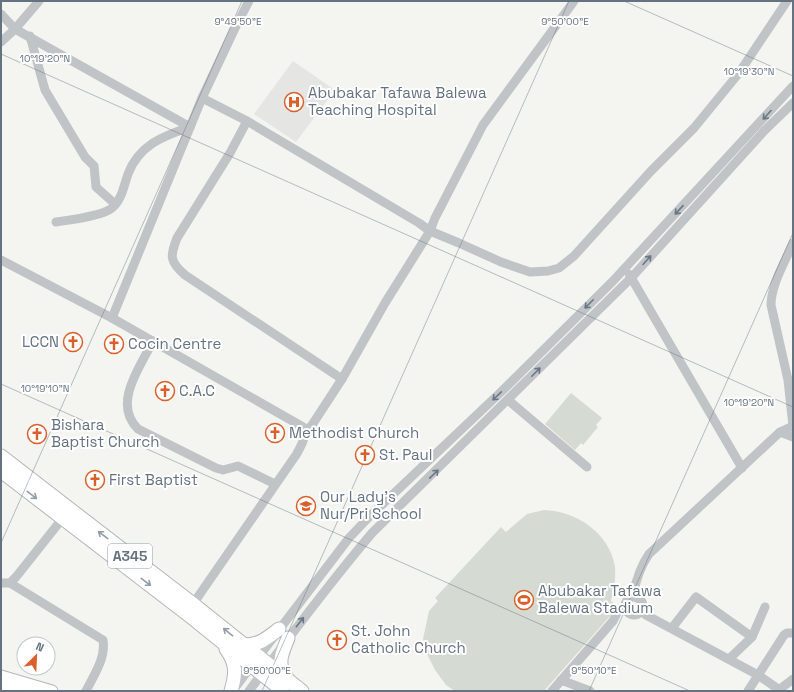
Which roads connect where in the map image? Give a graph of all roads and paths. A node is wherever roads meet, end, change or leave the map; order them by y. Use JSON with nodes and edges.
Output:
{"nodes":[{"id":1,"x":39,"y":1,"type":"edge"},
{"id":2,"x":249,"y":1,"type":"edge"},
{"id":3,"x":574,"y":1,"type":"edge"},
{"id":4,"x":787,"y":1,"type":"edge"},
{"id":5,"x":1,"y":14,"type":"edge"},
{"id":6,"x":15,"y":29,"type":"junction"},
{"id":7,"x":30,"y":36,"type":"junction"},
{"id":8,"x":1,"y":42,"type":"edge"},
{"id":9,"x":793,"y":86,"type":"edge"},
{"id":10,"x":202,"y":98,"type":"junction"},
{"id":11,"x":793,"y":103,"type":"edge"},
{"id":12,"x":247,"y":121,"type":"junction"},
{"id":13,"x":190,"y":127,"type":"junction"},
{"id":14,"x":115,"y":204,"type":"junction"},
{"id":15,"x":56,"y":222,"type":"dead end"},
{"id":16,"x":430,"y":231,"type":"junction"},
{"id":17,"x":793,"y":243,"type":"edge"},
{"id":18,"x":1,"y":260,"type":"edge"},
{"id":19,"x":625,"y":268,"type":"junction"},
{"id":20,"x":632,"y":277,"type":"junction"},
{"id":21,"x":112,"y":318,"type":"junction"},
{"id":22,"x":153,"y":341,"type":"junction"},
{"id":23,"x":342,"y":379,"type":"junction"},
{"id":24,"x":508,"y":400,"type":"junction"},
{"id":25,"x":793,"y":426,"type":"edge"},
{"id":26,"x":306,"y":432,"type":"junction"},
{"id":27,"x":780,"y":432,"type":"junction"},
{"id":28,"x":793,"y":437,"type":"edge"},
{"id":29,"x":1,"y":456,"type":"edge"},
{"id":30,"x":586,"y":467,"type":"dead end"},
{"id":31,"x":742,"y":468,"type":"junction"},
{"id":32,"x":7,"y":471,"type":"edge"},
{"id":33,"x":275,"y":484,"type":"junction"},
{"id":34,"x":66,"y":514,"type":"junction"},
{"id":35,"x":5,"y":583,"type":"edge"},
{"id":36,"x":636,"y":603,"type":"junction"},
{"id":37,"x":193,"y":604,"type":"junction"},
{"id":38,"x":765,"y":607,"type":"dead end"},
{"id":39,"x":613,"y":621,"type":"junction"},
{"id":40,"x":672,"y":628,"type":"junction"},
{"id":41,"x":284,"y":633,"type":"junction"},
{"id":42,"x":793,"y":633,"type":"edge"},
{"id":43,"x":752,"y":637,"type":"junction"},
{"id":44,"x":221,"y":641,"type":"junction"},
{"id":45,"x":244,"y":645,"type":"junction"},
{"id":46,"x":729,"y":659,"type":"junction"},
{"id":47,"x":255,"y":661,"type":"junction"},
{"id":48,"x":265,"y":670,"type":"junction"},
{"id":49,"x":758,"y":675,"type":"junction"},
{"id":50,"x":1,"y":676,"type":"edge"},
{"id":51,"x":793,"y":679,"type":"edge"},
{"id":52,"x":561,"y":680,"type":"junction"},
{"id":53,"x":1,"y":684,"type":"edge"},
{"id":54,"x":285,"y":685,"type":"edge"},
{"id":55,"x":780,"y":690,"type":"edge"},
{"id":56,"x":23,"y":691,"type":"edge"},
{"id":57,"x":52,"y":691,"type":"edge"},
{"id":58,"x":86,"y":691,"type":"edge"},
{"id":59,"x":232,"y":691,"type":"edge"},
{"id":60,"x":249,"y":691,"type":"edge"},
{"id":61,"x":302,"y":691,"type":"edge"},
{"id":62,"x":552,"y":691,"type":"edge"},
{"id":63,"x":590,"y":691,"type":"edge"},
{"id":64,"x":748,"y":691,"type":"edge"}],
"edges":[{"from":1,"to":6,"type":"street"},
{"from":2,"to":10,"type":"street"},
{"from":3,"to":16,"type":"street"},
{"from":4,"to":16,"type":"street"},
{"from":5,"to":6,"type":"street"},
{"from":6,"to":7,"type":"street"},
{"from":6,"to":8,"type":"street"},
{"from":7,"to":13,"type":"street"},
{"from":7,"to":14,"type":"street"},
{"from":9,"to":19,"type":"street","one_way":true},
{"from":10,"to":12,"type":"street"},
{"from":10,"to":13,"type":"street"},
{"from":20,"to":11,"type":"street","one_way":true},
{"from":12,"to":16,"type":"street"},
{"from":12,"to":23,"type":"street"},
{"from":13,"to":14,"type":"street"},
{"from":13,"to":21,"type":"street"},
{"from":14,"to":15,"type":"street"},
{"from":16,"to":23,"type":"street"},
{"from":17,"to":25,"type":"street"},
{"from":18,"to":21,"type":"street"},
{"from":19,"to":20,"type":"street"},
{"from":19,"to":41,"type":"street","one_way":true},
{"from":24,"to":20,"type":"street","one_way":true},
{"from":20,"to":31,"type":"street"},
{"from":21,"to":22,"type":"street"},
{"from":22,"to":26,"type":"street"},
{"from":22,"to":33,"type":"street"},
{"from":23,"to":26,"type":"street"},
{"from":24,"to":30,"type":"street"},
{"from":41,"to":24,"type":"street","one_way":true},
{"from":25,"to":27,"type":"street"},
{"from":26,"to":33,"type":"street"},
{"from":27,"to":28,"type":"street"},
{"from":27,"to":31,"type":"street"},
{"from":29,"to":32,"type":"highway","number":"A345"},
{"from":31,"to":36,"type":"street"},
{"from":32,"to":34,"type":"highway","number":"A345"},
{"from":33,"to":37,"type":"street"},
{"from":34,"to":35,"type":"street"},
{"from":37,"to":34,"type":"highway","number":"A345","one_way":true},
{"from":34,"to":44,"type":"highway","number":"A345","one_way":true},
{"from":35,"to":58,"type":"street"},
{"from":36,"to":39,"type":"street"},
{"from":36,"to":39,"type":"street"},
{"from":36,"to":40,"type":"street"},
{"from":45,"to":37,"type":"highway","number":"A345","one_way":true},
{"from":38,"to":43,"type":"street"},
{"from":39,"to":52,"type":"street"},
{"from":40,"to":43,"type":"street"},
{"from":40,"to":46,"type":"street"},
{"from":41,"to":45,"type":"highway"},
{"from":41,"to":47,"type":"street"},
{"from":41,"to":48,"type":"street"},
{"from":41,"to":54,"type":"highway"},
{"from":42,"to":49,"type":"street"},
{"from":43,"to":46,"type":"street"},
{"from":44,"to":47,"type":"highway","number":"A345"},
{"from":44,"to":59,"type":"highway"},
{"from":45,"to":47,"type":"highway","number":"A345"},
{"from":46,"to":49,"type":"street"},
{"from":47,"to":48,"type":"highway","number":"A345"},
{"from":47,"to":59,"type":"street"},
{"from":48,"to":54,"type":"highway","number":"A345"},
{"from":48,"to":60,"type":"street"},
{"from":49,"to":55,"type":"street"},
{"from":49,"to":64,"type":"street"},
{"from":50,"to":57,"type":"main road"},
{"from":51,"to":55,"type":"street"},
{"from":52,"to":62,"type":"street"},
{"from":52,"to":63,"type":"street"},
{"from":53,"to":56,"type":"main road"},
{"from":54,"to":61,"type":"highway","number":"A345"}]}
